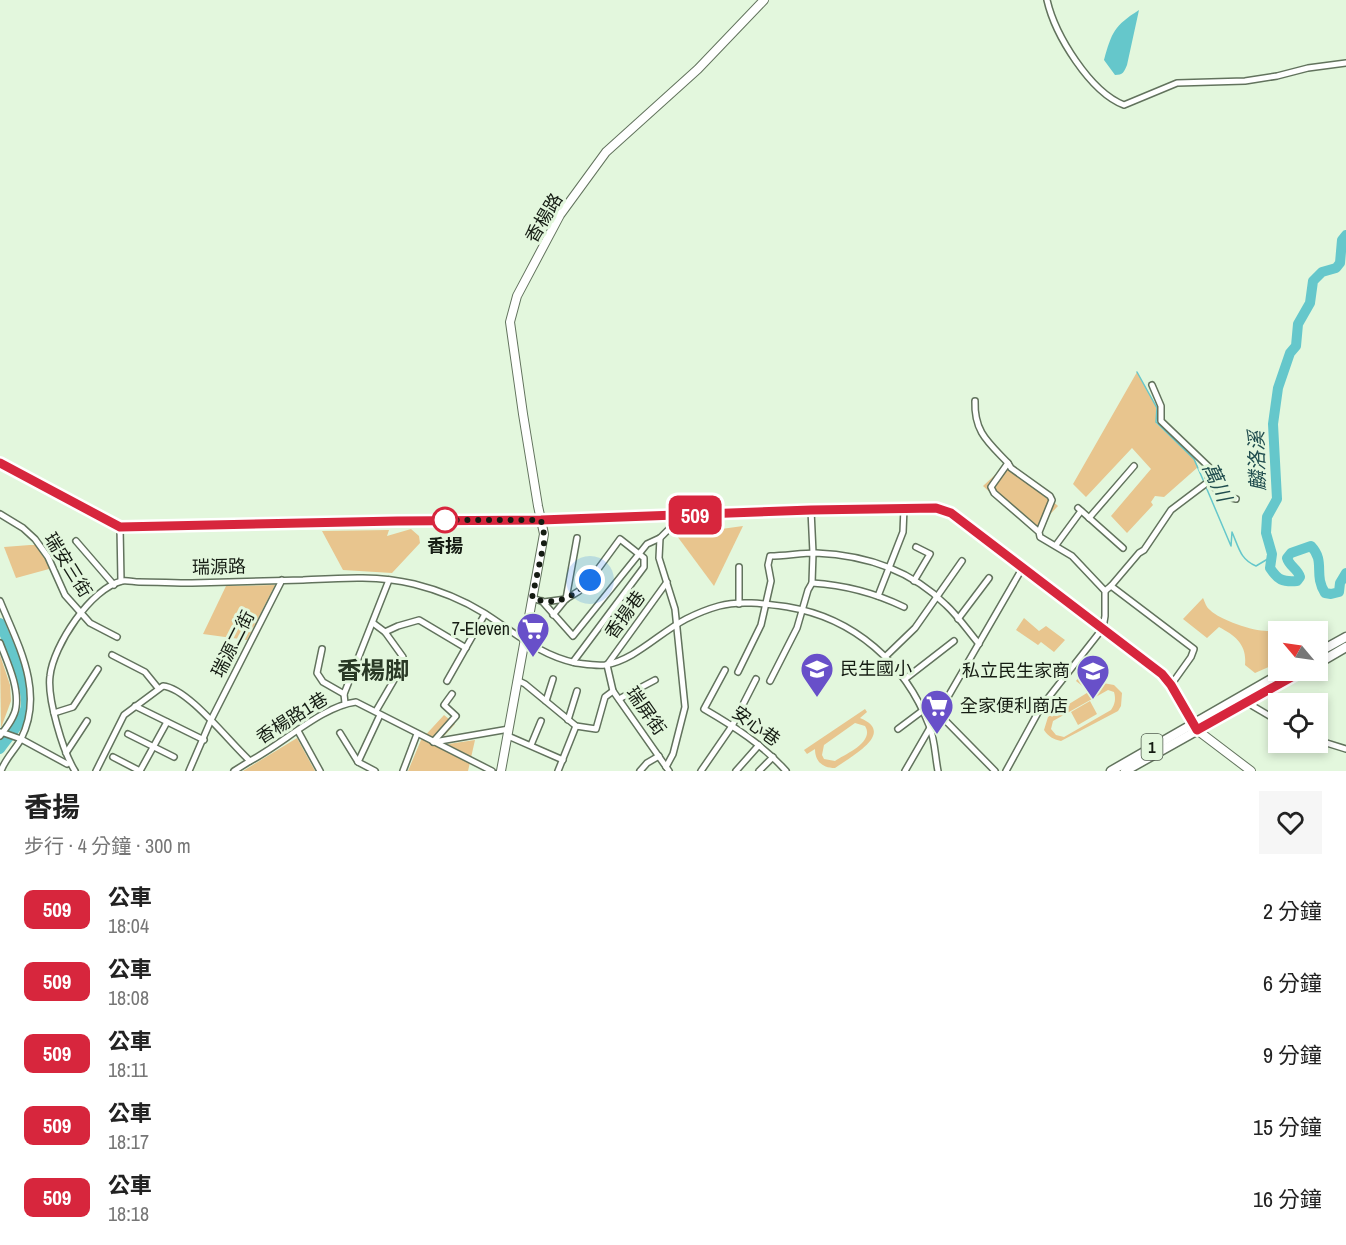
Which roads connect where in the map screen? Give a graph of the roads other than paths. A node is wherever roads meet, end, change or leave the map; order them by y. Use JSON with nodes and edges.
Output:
{"nodes":[{"id":1,"x":764,"y":0,"type":"edge"},
{"id":2,"x":1047,"y":3,"type":"edge"},
{"id":3,"x":1346,"y":63,"type":"edge"},
{"id":4,"x":1152,"y":385,"type":"dead end"},
{"id":5,"x":975,"y":401,"type":"dead end"},
{"id":6,"x":0,"y":463,"type":"edge"},
{"id":7,"x":1008,"y":463,"type":"junction"},
{"id":8,"x":1134,"y":466,"type":"dead end"},
{"id":9,"x":1208,"y":482,"type":"junction"},
{"id":10,"x":1236,"y":499,"type":"dead end"},
{"id":11,"x":904,"y":508,"type":"junction"},
{"id":12,"x":811,"y":510,"type":"junction"},
{"id":13,"x":0,"y":514,"type":"edge"},
{"id":14,"x":683,"y":515,"type":"junction"},
{"id":15,"x":1089,"y":518,"type":"junction"},
{"id":16,"x":541,"y":520,"type":"junction"},
{"id":17,"x":120,"y":527,"type":"junction"},
{"id":18,"x":1039,"y":534,"type":"junction"},
{"id":19,"x":577,"y":538,"type":"dead end"},
{"id":20,"x":660,"y":538,"type":"junction"},
{"id":21,"x":76,"y":541,"type":"dead end"},
{"id":22,"x":1056,"y":545,"type":"junction"},
{"id":23,"x":916,"y":547,"type":"dead end"},
{"id":24,"x":1123,"y":548,"type":"dead end"},
{"id":25,"x":638,"y":553,"type":"junction"},
{"id":26,"x":813,"y":553,"type":"junction"},
{"id":27,"x":962,"y":561,"type":"dead end"},
{"id":28,"x":739,"y":567,"type":"dead end"},
{"id":29,"x":890,"y":567,"type":"junction"},
{"id":30,"x":1023,"y":567,"type":"junction"},
{"id":31,"x":989,"y":578,"type":"dead end"},
{"id":32,"x":282,"y":580,"type":"junction"},
{"id":33,"x":389,"y":580,"type":"junction"},
{"id":34,"x":121,"y":581,"type":"junction"},
{"id":35,"x":914,"y":581,"type":"junction"},
{"id":36,"x":667,"y":582,"type":"junction"},
{"id":37,"x":812,"y":583,"type":"junction"},
{"id":38,"x":114,"y":585,"type":"junction"},
{"id":39,"x":1111,"y":586,"type":"junction"},
{"id":40,"x":1105,"y":591,"type":"junction"},
{"id":41,"x":878,"y":596,"type":"junction"},
{"id":42,"x":937,"y":597,"type":"junction"},
{"id":43,"x":532,"y":598,"type":"junction"},
{"id":44,"x":566,"y":599,"type":"junction"},
{"id":45,"x":0,"y":601,"type":"edge"},
{"id":46,"x":542,"y":601,"type":"junction"},
{"id":47,"x":765,"y":603,"type":"junction"},
{"id":48,"x":739,"y":604,"type":"junction"},
{"id":49,"x":904,"y":607,"type":"dead end"},
{"id":50,"x":802,"y":609,"type":"junction"},
{"id":51,"x":80,"y":612,"type":"junction"},
{"id":52,"x":485,"y":614,"type":"junction"},
{"id":53,"x":553,"y":615,"type":"junction"},
{"id":54,"x":958,"y":619,"type":"junction"},
{"id":55,"x":373,"y":623,"type":"junction"},
{"id":56,"x":678,"y":624,"type":"junction"},
{"id":57,"x":1103,"y":628,"type":"junction"},
{"id":58,"x":385,"y":632,"type":"junction"},
{"id":59,"x":117,"y":637,"type":"dead end"},
{"id":60,"x":1346,"y":637,"type":"edge"},
{"id":61,"x":954,"y":641,"type":"dead end"},
{"id":62,"x":525,"y":642,"type":"junction"},
{"id":63,"x":0,"y":643,"type":"edge"},
{"id":64,"x":979,"y":644,"type":"junction"},
{"id":65,"x":1328,"y":647,"type":"edge"},
{"id":66,"x":1346,"y":647,"type":"edge"},
{"id":67,"x":466,"y":648,"type":"junction"},
{"id":68,"x":322,"y":649,"type":"dead end"},
{"id":69,"x":112,"y":655,"type":"dead end"},
{"id":70,"x":886,"y":656,"type":"junction"},
{"id":71,"x":1328,"y":658,"type":"edge"},
{"id":72,"x":573,"y":662,"type":"junction"},
{"id":73,"x":607,"y":665,"type":"junction"},
{"id":74,"x":98,"y":669,"type":"dead end"},
{"id":75,"x":725,"y":670,"type":"dead end"},
{"id":76,"x":738,"y":672,"type":"dead end"},
{"id":77,"x":553,"y":679,"type":"dead end"},
{"id":78,"x":756,"y":679,"type":"dead end"},
{"id":79,"x":905,"y":679,"type":"junction"},
{"id":80,"x":517,"y":680,"type":"junction"},
{"id":81,"x":655,"y":680,"type":"dead end"},
{"id":82,"x":447,"y":681,"type":"dead end"},
{"id":83,"x":770,"y":681,"type":"dead end"},
{"id":84,"x":1271,"y":681,"type":"edge"},
{"id":85,"x":1283,"y":681,"type":"edge"},
{"id":86,"x":1171,"y":685,"type":"junction"},
{"id":87,"x":158,"y":688,"type":"junction"},
{"id":88,"x":577,"y":691,"type":"dead end"},
{"id":89,"x":613,"y":691,"type":"junction"},
{"id":90,"x":345,"y":694,"type":"junction"},
{"id":91,"x":452,"y":694,"type":"dead end"},
{"id":92,"x":619,"y":699,"type":"junction"},
{"id":93,"x":1244,"y":700,"type":"junction"},
{"id":94,"x":546,"y":701,"type":"junction"},
{"id":95,"x":345,"y":703,"type":"junction"},
{"id":96,"x":135,"y":706,"type":"junction"},
{"id":97,"x":922,"y":711,"type":"junction"},
{"id":98,"x":54,"y":713,"type":"junction"},
{"id":99,"x":378,"y":713,"type":"junction"},
{"id":100,"x":939,"y":714,"type":"junction"},
{"id":101,"x":1268,"y":715,"type":"edge"},
{"id":102,"x":211,"y":720,"type":"junction"},
{"id":103,"x":568,"y":720,"type":"junction"},
{"id":104,"x":87,"y":721,"type":"dead end"},
{"id":105,"x":541,"y":721,"type":"dead end"},
{"id":106,"x":167,"y":722,"type":"junction"},
{"id":107,"x":576,"y":726,"type":"junction"},
{"id":108,"x":732,"y":726,"type":"junction"},
{"id":109,"x":1195,"y":727,"type":"junction"},
{"id":110,"x":930,"y":728,"type":"junction"},
{"id":111,"x":898,"y":729,"type":"dead end"},
{"id":112,"x":298,"y":731,"type":"junction"},
{"id":113,"x":1,"y":733,"type":"edge"},
{"id":114,"x":340,"y":733,"type":"dead end"},
{"id":115,"x":509,"y":733,"type":"junction"},
{"id":116,"x":128,"y":734,"type":"dead end"},
{"id":117,"x":417,"y":734,"type":"junction"},
{"id":118,"x":21,"y":739,"type":"junction"},
{"id":119,"x":204,"y":740,"type":"junction"},
{"id":120,"x":433,"y":742,"type":"junction"},
{"id":121,"x":1328,"y":743,"type":"edge"},
{"id":122,"x":531,"y":745,"type":"junction"},
{"id":123,"x":759,"y":745,"type":"junction"},
{"id":124,"x":153,"y":747,"type":"junction"},
{"id":125,"x":1346,"y":749,"type":"edge"},
{"id":126,"x":66,"y":753,"type":"junction"},
{"id":127,"x":659,"y":756,"type":"junction"},
{"id":128,"x":113,"y":757,"type":"dead end"},
{"id":129,"x":174,"y":757,"type":"dead end"},
{"id":130,"x":773,"y":757,"type":"junction"},
{"id":131,"x":563,"y":760,"type":"junction"},
{"id":132,"x":250,"y":761,"type":"junction"},
{"id":133,"x":358,"y":762,"type":"junction"},
{"id":134,"x":67,"y":764,"type":"dead end"},
{"id":135,"x":668,"y":769,"type":"edge"},
{"id":136,"x":1,"y":771,"type":"edge"},
{"id":137,"x":75,"y":771,"type":"edge"},
{"id":138,"x":96,"y":771,"type":"edge"},
{"id":139,"x":140,"y":771,"type":"edge"},
{"id":140,"x":189,"y":771,"type":"edge"},
{"id":141,"x":234,"y":771,"type":"edge"},
{"id":142,"x":320,"y":771,"type":"edge"},
{"id":143,"x":375,"y":771,"type":"edge"},
{"id":144,"x":403,"y":771,"type":"edge"},
{"id":145,"x":492,"y":771,"type":"edge"},
{"id":146,"x":501,"y":771,"type":"edge"},
{"id":147,"x":558,"y":771,"type":"edge"},
{"id":148,"x":640,"y":771,"type":"edge"},
{"id":149,"x":701,"y":771,"type":"edge"},
{"id":150,"x":736,"y":771,"type":"edge"},
{"id":151,"x":759,"y":771,"type":"edge"},
{"id":152,"x":786,"y":771,"type":"edge"},
{"id":153,"x":905,"y":771,"type":"edge"},
{"id":154,"x":938,"y":771,"type":"edge"},
{"id":155,"x":995,"y":771,"type":"edge"},
{"id":156,"x":1006,"y":771,"type":"edge"},
{"id":157,"x":1111,"y":771,"type":"edge"},
{"id":158,"x":1125,"y":771,"type":"edge"},
{"id":159,"x":1251,"y":771,"type":"edge"}],
"edges":[{"from":1,"to":16,"type":"street","name":"香楊路"},
{"from":2,"to":3,"type":"street"},
{"from":4,"to":9,"type":"street"},
{"from":5,"to":7,"type":"street"},
{"from":6,"to":17,"type":"street"},
{"from":7,"to":18,"type":"street"},
{"from":7,"to":18,"type":"street"},
{"from":8,"to":15,"type":"street"},
{"from":9,"to":10,"type":"street"},
{"from":9,"to":39,"type":"street"},
{"from":11,"to":12,"type":"street"},
{"from":11,"to":29,"type":"street"},
{"from":11,"to":30,"type":"street"},
{"from":12,"to":14,"type":"street"},
{"from":12,"to":26,"type":"street"},
{"from":13,"to":51,"type":"street","name":"瑞安三街"},
{"from":14,"to":16,"type":"street"},
{"from":14,"to":20,"type":"street"},
{"from":15,"to":22,"type":"street"},
{"from":15,"to":24,"type":"street"},
{"from":16,"to":17,"type":"street"},
{"from":16,"to":43,"type":"street"},
{"from":17,"to":34,"type":"street"},
{"from":18,"to":22,"type":"street"},
{"from":19,"to":44,"type":"street"},
{"from":20,"to":25,"type":"street"},
{"from":20,"to":36,"type":"street","name":"香揚巷"},
{"from":21,"to":38,"type":"street"},
{"from":22,"to":40,"type":"street"},
{"from":23,"to":35,"type":"street"},
{"from":25,"to":44,"type":"street"},
{"from":25,"to":53,"type":"street"},
{"from":25,"to":72,"type":"street","name":"香揚巷"},
{"from":26,"to":29,"type":"street"},
{"from":26,"to":37,"type":"street"},
{"from":26,"to":47,"type":"street"},
{"from":27,"to":42,"type":"street"},
{"from":28,"to":48,"type":"street"},
{"from":29,"to":35,"type":"street"},
{"from":29,"to":41,"type":"street"},
{"from":30,"to":57,"type":"street"},
{"from":30,"to":64,"type":"street"},
{"from":31,"to":54,"type":"street"},
{"from":32,"to":33,"type":"street","name":"瑞源路"},
{"from":32,"to":34,"type":"street","name":"瑞源路"},
{"from":32,"to":102,"type":"street","name":"瑞源二街"},
{"from":33,"to":52,"type":"street","name":"瑞源路"},
{"from":33,"to":55,"type":"street"},
{"from":34,"to":38,"type":"street"},
{"from":35,"to":42,"type":"street"},
{"from":36,"to":56,"type":"street","name":"香揚巷"},
{"from":36,"to":73,"type":"street","name":"香揚巷"},
{"from":37,"to":41,"type":"street"},
{"from":37,"to":50,"type":"street"},
{"from":38,"to":51,"type":"street"},
{"from":39,"to":40,"type":"street"},
{"from":39,"to":86,"type":"street"},
{"from":40,"to":57,"type":"street"},
{"from":41,"to":49,"type":"street"},
{"from":42,"to":54,"type":"street"},
{"from":42,"to":70,"type":"street"},
{"from":43,"to":46,"type":"street"},
{"from":43,"to":62,"type":"street"},
{"from":44,"to":46,"type":"street"},
{"from":44,"to":53,"type":"street"},
{"from":45,"to":118,"type":"street"},
{"from":46,"to":53,"type":"street"},
{"from":47,"to":48,"type":"street","name":"香揚巷"},
{"from":47,"to":50,"type":"street","name":"香揚巷"},
{"from":47,"to":76,"type":"street"},
{"from":48,"to":56,"type":"street","name":"香揚巷"},
{"from":50,"to":70,"type":"street","name":"香揚巷"},
{"from":50,"to":83,"type":"street"},
{"from":51,"to":59,"type":"street","name":"瑞安三街"},
{"from":51,"to":98,"type":"street"},
{"from":52,"to":62,"type":"street","name":"瑞源路"},
{"from":52,"to":67,"type":"street"},
{"from":54,"to":64,"type":"street"},
{"from":55,"to":58,"type":"street"},
{"from":55,"to":90,"type":"street"},
{"from":56,"to":73,"type":"street","name":"香揚巷"},
{"from":56,"to":135,"type":"street","name":"香揚巷"},
{"from":57,"to":86,"type":"street"},
{"from":57,"to":156,"type":"street"},
{"from":58,"to":67,"type":"street"},
{"from":58,"to":99,"type":"street"},
{"from":60,"to":65,"type":"main road"},
{"from":61,"to":79,"type":"street"},
{"from":62,"to":72,"type":"street","name":"香揚巷"},
{"from":62,"to":80,"type":"street"},
{"from":63,"to":113,"type":"street"},
{"from":64,"to":100,"type":"street"},
{"from":66,"to":71,"type":"main road"},
{"from":67,"to":82,"type":"street"},
{"from":68,"to":90,"type":"street"},
{"from":69,"to":87,"type":"street"},
{"from":70,"to":79,"type":"street","name":"香揚巷"},
{"from":72,"to":73,"type":"street","name":"香揚巷"},
{"from":73,"to":89,"type":"street","name":"瑞屏街"},
{"from":74,"to":98,"type":"street"},
{"from":75,"to":108,"type":"street","name":"安心巷"},
{"from":77,"to":94,"type":"street"},
{"from":78,"to":108,"type":"street"},
{"from":79,"to":97,"type":"street","name":"香揚巷"},
{"from":80,"to":94,"type":"street"},
{"from":80,"to":115,"type":"street"},
{"from":81,"to":92,"type":"street"},
{"from":84,"to":93,"type":"main road","number":"1"},
{"from":85,"to":93,"type":"main road","number":"1"},
{"from":86,"to":109,"type":"street"},
{"from":87,"to":96,"type":"street"},
{"from":87,"to":102,"type":"street","name":"香楊路1巷"},
{"from":88,"to":103,"type":"street"},
{"from":89,"to":92,"type":"street","name":"瑞屏街"},
{"from":89,"to":107,"type":"street"},
{"from":90,"to":95,"type":"street"},
{"from":91,"to":120,"type":"street"},
{"from":92,"to":127,"type":"street","name":"瑞屏街"},
{"from":93,"to":101,"type":"street"},
{"from":93,"to":109,"type":"main road","number":"1"},
{"from":94,"to":103,"type":"street"},
{"from":95,"to":99,"type":"street","name":"香楊路1巷"},
{"from":95,"to":112,"type":"street","name":"香楊路1巷"},
{"from":96,"to":106,"type":"street"},
{"from":96,"to":138,"type":"street"},
{"from":97,"to":110,"type":"street","name":"香揚巷"},
{"from":97,"to":111,"type":"street"},
{"from":98,"to":126,"type":"street"},
{"from":99,"to":117,"type":"street","name":"香楊路1巷"},
{"from":99,"to":133,"type":"street"},
{"from":100,"to":110,"type":"street"},
{"from":100,"to":155,"type":"street"},
{"from":102,"to":119,"type":"street"},
{"from":102,"to":132,"type":"street","name":"香楊路1巷"},
{"from":103,"to":107,"type":"street"},
{"from":104,"to":126,"type":"street"},
{"from":105,"to":122,"type":"street"},
{"from":106,"to":119,"type":"street"},
{"from":106,"to":124,"type":"street"},
{"from":107,"to":131,"type":"street"},
{"from":108,"to":123,"type":"street","name":"安心巷"},
{"from":108,"to":149,"type":"street"},
{"from":109,"to":157,"type":"main road","number":"1"},
{"from":109,"to":158,"type":"main road","number":"1"},
{"from":109,"to":159,"type":"street"},
{"from":110,"to":153,"type":"street"},
{"from":110,"to":154,"type":"street","name":"香揚巷"},
{"from":112,"to":132,"type":"street","name":"香楊路1巷"},
{"from":112,"to":142,"type":"street"},
{"from":113,"to":118,"type":"street"},
{"from":114,"to":133,"type":"street"},
{"from":115,"to":120,"type":"street"},
{"from":115,"to":122,"type":"street"},
{"from":115,"to":146,"type":"street"},
{"from":116,"to":124,"type":"street"},
{"from":117,"to":120,"type":"street","name":"香楊路1巷"},
{"from":117,"to":144,"type":"street"},
{"from":118,"to":134,"type":"street"},
{"from":118,"to":136,"type":"street"},
{"from":119,"to":140,"type":"street"},
{"from":120,"to":145,"type":"street"},
{"from":121,"to":125,"type":"street"},
{"from":122,"to":131,"type":"street"},
{"from":123,"to":130,"type":"street","name":"安心巷"},
{"from":123,"to":150,"type":"street"},
{"from":124,"to":129,"type":"street"},
{"from":124,"to":139,"type":"street"},
{"from":126,"to":137,"type":"street"},
{"from":127,"to":135,"type":"street","name":"瑞屏街"},
{"from":127,"to":148,"type":"street"},
{"from":128,"to":139,"type":"street"},
{"from":130,"to":151,"type":"street"},
{"from":130,"to":152,"type":"street","name":"安心巷"},
{"from":131,"to":147,"type":"street"},
{"from":132,"to":141,"type":"street"},
{"from":133,"to":143,"type":"street"}]}
